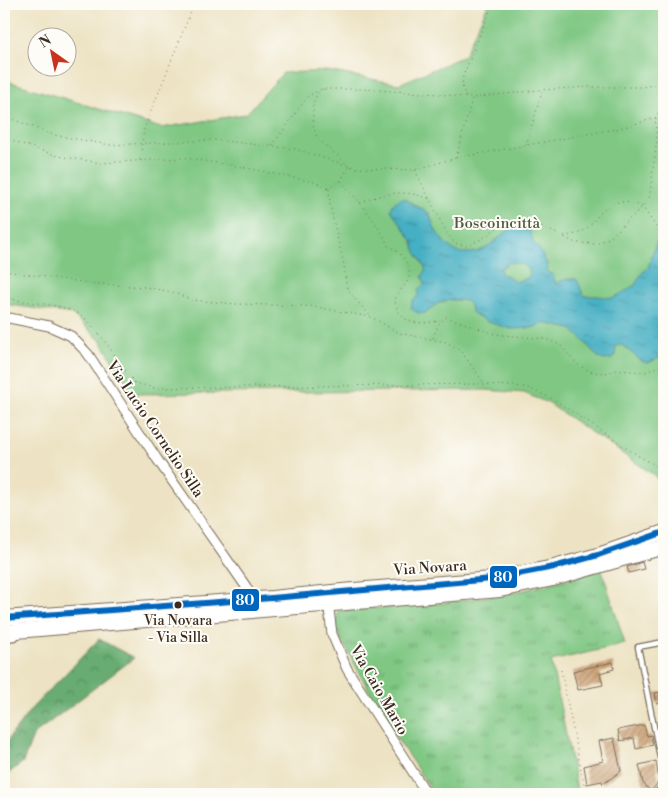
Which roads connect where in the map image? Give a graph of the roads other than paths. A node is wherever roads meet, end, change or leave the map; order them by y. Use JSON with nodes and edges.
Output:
{"nodes":[{"id":1,"x":4,"y":317,"type":"edge"},
{"id":2,"x":664,"y":527,"type":"edge"},
{"id":3,"x":664,"y":532,"type":"edge"},
{"id":4,"x":664,"y":548,"type":"edge"},
{"id":5,"x":664,"y":552,"type":"edge"},
{"id":6,"x":327,"y":599,"type":"junction"},
{"id":7,"x":254,"y":605,"type":"junction"},
{"id":8,"x":4,"y":618,"type":"edge"},
{"id":9,"x":24,"y":630,"type":"junction"},
{"id":10,"x":4,"y":632,"type":"edge"},
{"id":11,"x":4,"y":639,"type":"edge"},
{"id":12,"x":664,"y":642,"type":"edge"},
{"id":13,"x":664,"y":763,"type":"edge"},
{"id":14,"x":664,"y":783,"type":"edge"},
{"id":15,"x":427,"y":794,"type":"edge"},
{"id":16,"x":656,"y":794,"type":"edge"}],
"edges":[{"from":1,"to":7,"type":"street","name":"Via Lucio Cornelio Silla"},
{"from":2,"to":6,"type":"lane"},
{"from":3,"to":6,"type":"main road","name":"Via Novara"},
{"from":4,"to":6,"type":"main road","name":"Via Novara"},
{"from":5,"to":6,"type":"lane"},
{"from":6,"to":7,"type":"main road","name":"Via Novara"},
{"from":6,"to":15,"type":"street","name":"Via Caio Mario"},
{"from":7,"to":8,"type":"main road","name":"Via Novara"},
{"from":7,"to":9,"type":"main road","name":"Via Novara"},
{"from":9,"to":10,"type":"main road","name":"Via Novara"},
{"from":9,"to":11,"type":"lane"},
{"from":12,"to":13,"type":"lane"},
{"from":14,"to":16,"type":"lane"}]}
